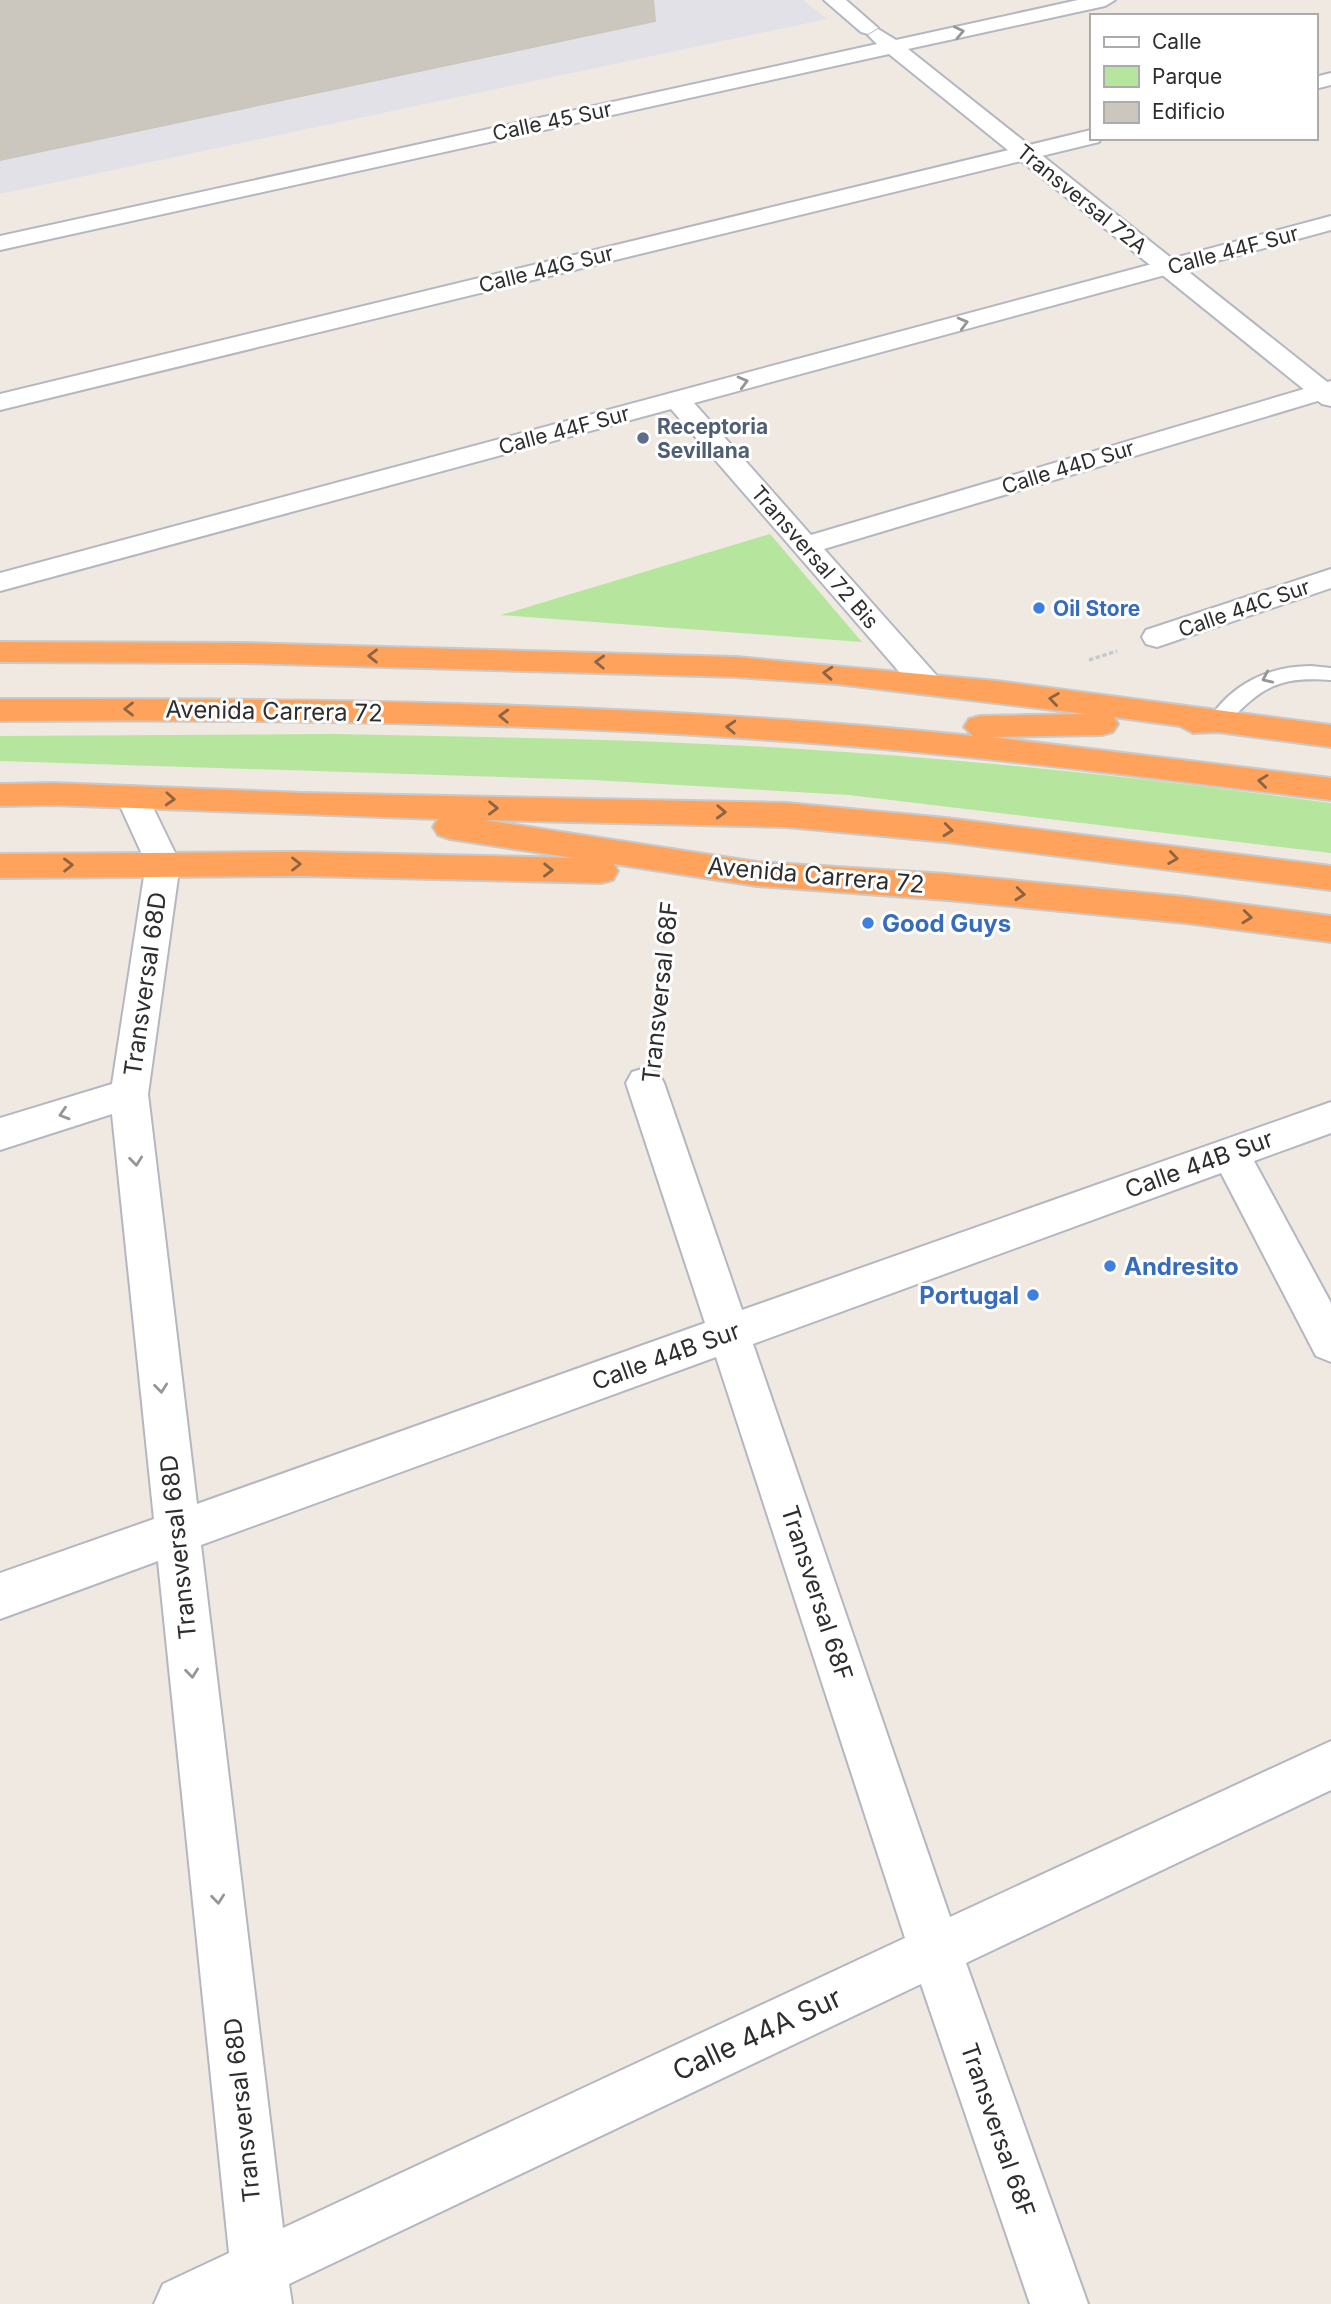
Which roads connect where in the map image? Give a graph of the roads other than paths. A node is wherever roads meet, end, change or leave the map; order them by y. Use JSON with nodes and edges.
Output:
{"nodes":[{"id":1,"x":834,"y":0,"type":"edge"},
{"id":2,"x":1105,"y":0,"type":"edge"},
{"id":3,"x":894,"y":22,"type":"dead end"},
{"id":4,"x":868,"y":27,"type":"junction"},
{"id":5,"x":892,"y":47,"type":"junction"},
{"id":6,"x":1090,"y":137,"type":"edge"},
{"id":7,"x":1025,"y":153,"type":"junction"},
{"id":8,"x":1331,"y":223,"type":"edge"},
{"id":9,"x":0,"y":243,"type":"edge"},
{"id":10,"x":1168,"y":267,"type":"junction"},
{"id":11,"x":1328,"y":393,"type":"edge"},
{"id":12,"x":677,"y":400,"type":"junction"},
{"id":13,"x":0,"y":402,"type":"edge"},
{"id":14,"x":805,"y":545,"type":"junction"},
{"id":15,"x":1331,"y":579,"type":"edge"},
{"id":16,"x":0,"y":582,"type":"edge"},
{"id":17,"x":1157,"y":637,"type":"dead end"},
{"id":18,"x":0,"y":652,"type":"edge"},
{"id":19,"x":1331,"y":674,"type":"edge"},
{"id":20,"x":926,"y":684,"type":"junction"},
{"id":21,"x":0,"y":710,"type":"edge"},
{"id":22,"x":1218,"y":721,"type":"junction"},
{"id":23,"x":799,"y":731,"type":"junction"},
{"id":24,"x":1331,"y":736,"type":"edge"},
{"id":25,"x":1331,"y":789,"type":"edge"},
{"id":26,"x":0,"y":795,"type":"edge"},
{"id":27,"x":132,"y":797,"type":"junction"},
{"id":28,"x":303,"y":805,"type":"junction"},
{"id":29,"x":163,"y":863,"type":"junction"},
{"id":30,"x":0,"y":866,"type":"edge"},
{"id":31,"x":757,"y":874,"type":"junction"},
{"id":32,"x":1331,"y":878,"type":"edge"},
{"id":33,"x":1331,"y":929,"type":"edge"},
{"id":34,"x":645,"y":1083,"type":"road end"},
{"id":35,"x":129,"y":1094,"type":"junction"},
{"id":36,"x":1324,"y":1130,"type":"edge"},
{"id":37,"x":0,"y":1134,"type":"edge"},
{"id":38,"x":1230,"y":1153,"type":"junction"},
{"id":39,"x":730,"y":1333,"type":"junction"},
{"id":40,"x":1331,"y":1343,"type":"edge"},
{"id":41,"x":176,"y":1532,"type":"junction"},
{"id":42,"x":0,"y":1596,"type":"edge"},
{"id":43,"x":1331,"y":1765,"type":"edge"},
{"id":44,"x":935,"y":1950,"type":"junction"},
{"id":45,"x":261,"y":2286,"type":"edge"},
{"id":46,"x":184,"y":2304,"type":"edge"},
{"id":47,"x":1059,"y":2304,"type":"edge"}],
"edges":[{"from":1,"to":4,"type":"street","name":"Transversal 72A"},
{"from":5,"to":2,"type":"street","name":"Calle 45 Sur","one_way":true},
{"from":3,"to":4,"type":"street"},
{"from":4,"to":5,"type":"street","name":"Transversal 72A"},
{"from":5,"to":7,"type":"street","name":"Transversal 72A"},
{"from":5,"to":9,"type":"street","name":"Calle 45 Sur"},
{"from":6,"to":7,"type":"street","name":"Calle 44G Sur"},
{"from":7,"to":10,"type":"street","name":"Transversal 72A"},
{"from":7,"to":13,"type":"street","name":"Calle 44G Sur"},
{"from":8,"to":10,"type":"street","name":"Calle 44F Sur"},
{"from":10,"to":11,"type":"street","name":"Transversal 72A"},
{"from":12,"to":10,"type":"street","name":"Calle 44F Sur","one_way":true},
{"from":11,"to":14,"type":"street","name":"Calle 44D Sur"},
{"from":12,"to":14,"type":"street","name":"Transversal 72 Bis"},
{"from":12,"to":16,"type":"street","name":"Calle 44F Sur"},
{"from":14,"to":20,"type":"street","name":"Transversal 72 Bis"},
{"from":15,"to":17,"type":"street","name":"Calle 44C Sur"},
{"from":20,"to":18,"type":"highway","one_way":true},
{"from":19,"to":22,"type":"lane","one_way":true},
{"from":22,"to":20,"type":"highway","one_way":true},
{"from":23,"to":21,"type":"highway","name":"Avenida Carrera 72","one_way":true},
{"from":22,"to":23,"type":"highway","name":"Avenida Carrera 72"},
{"from":22,"to":24,"type":"highway","name":"Avenida Carrera 72"},
{"from":25,"to":23,"type":"highway","name":"Avenida Carrera 72","one_way":true},
{"from":26,"to":27,"type":"highway","name":"Avenida Carrera 72"},
{"from":27,"to":28,"type":"highway","name":"Avenida Carrera 72","one_way":true},
{"from":27,"to":29,"type":"street","name":"Transversal 68D"},
{"from":28,"to":31,"type":"highway","name":"Avenida Carrera 72"},
{"from":28,"to":32,"type":"highway","name":"Avenida Carrera 72","one_way":true},
{"from":30,"to":29,"type":"highway","one_way":true},
{"from":29,"to":31,"type":"highway","one_way":true},
{"from":29,"to":35,"type":"street","name":"Transversal 68D"},
{"from":31,"to":33,"type":"highway","name":"Avenida Carrera 72","one_way":true},
{"from":34,"to":39,"type":"street","name":"Transversal 68F"},
{"from":35,"to":37,"type":"street","one_way":true},
{"from":35,"to":41,"type":"street","name":"Transversal 68D","one_way":true},
{"from":36,"to":38,"type":"street","name":"Calle 44B Sur"},
{"from":38,"to":39,"type":"street","name":"Calle 44B Sur"},
{"from":38,"to":40,"type":"street"},
{"from":39,"to":41,"type":"street","name":"Calle 44B Sur"},
{"from":39,"to":44,"type":"street","name":"Transversal 68F"},
{"from":41,"to":42,"type":"street","name":"Calle 44B Sur"},
{"from":41,"to":45,"type":"street","name":"Transversal 68D","one_way":true},
{"from":43,"to":44,"type":"street","name":"Calle 44A Sur"},
{"from":44,"to":45,"type":"street","name":"Calle 44A Sur"},
{"from":44,"to":47,"type":"street","name":"Transversal 68F"},
{"from":45,"to":46,"type":"street","name":"Calle 44A Sur"}]}
